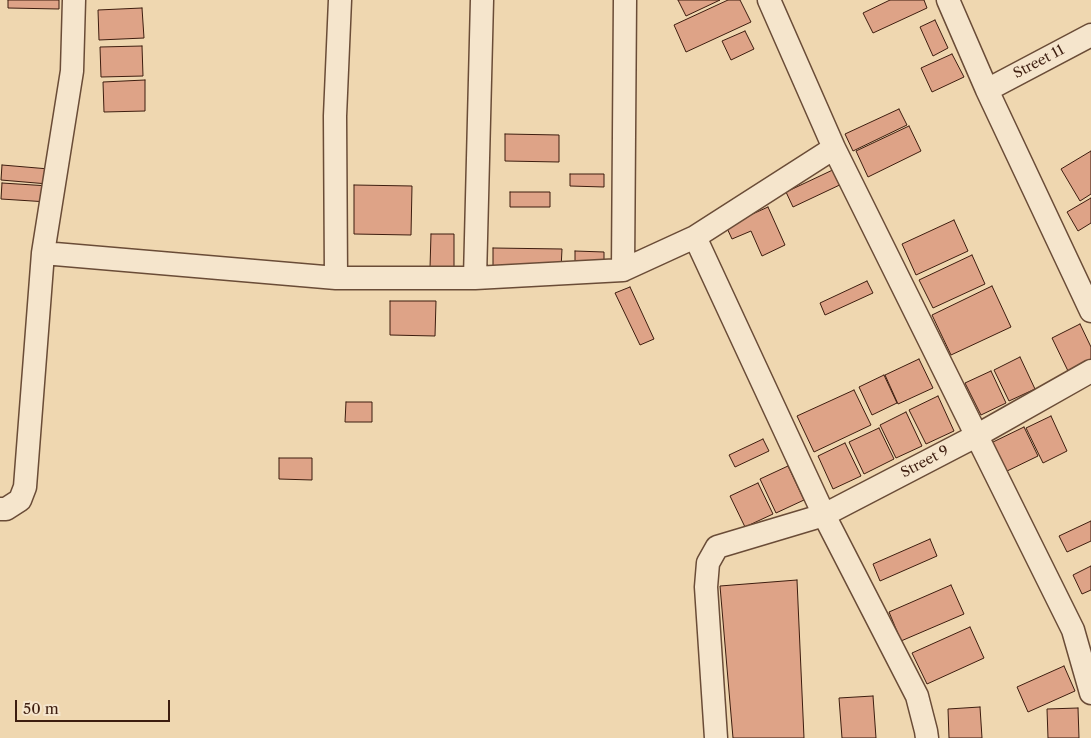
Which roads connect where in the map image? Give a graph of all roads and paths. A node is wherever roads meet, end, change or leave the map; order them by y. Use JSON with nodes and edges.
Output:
{"nodes":[{"id":1,"x":74,"y":0,"type":"edge"},
{"id":2,"x":340,"y":0,"type":"edge"},
{"id":3,"x":482,"y":0,"type":"edge"},
{"id":4,"x":625,"y":0,"type":"edge"},
{"id":5,"x":769,"y":0,"type":"edge"},
{"id":6,"x":948,"y":0,"type":"edge"},
{"id":7,"x":1091,"y":34,"type":"edge"},
{"id":8,"x":987,"y":90,"type":"junction"},
{"id":9,"x":834,"y":148,"type":"junction"},
{"id":10,"x":695,"y":236,"type":"junction"},
{"id":11,"x":44,"y":253,"type":"junction"},
{"id":12,"x":623,"y":270,"type":"junction"},
{"id":13,"x":336,"y":278,"type":"junction"},
{"id":14,"x":475,"y":278,"type":"junction"},
{"id":15,"x":1091,"y":311,"type":"edge"},
{"id":16,"x":1091,"y":372,"type":"edge"},
{"id":17,"x":976,"y":436,"type":"junction"},
{"id":18,"x":0,"y":509,"type":"edge"},
{"id":19,"x":824,"y":515,"type":"junction"},
{"id":20,"x":1091,"y":693,"type":"edge"},
{"id":21,"x":716,"y":738,"type":"edge"},
{"id":22,"x":927,"y":738,"type":"edge"}],
"edges":[{"from":1,"to":11,"type":"street"},
{"from":2,"to":13,"type":"street"},
{"from":3,"to":14,"type":"street"},
{"from":4,"to":12,"type":"street"},
{"from":5,"to":9,"type":"street"},
{"from":6,"to":8,"type":"street"},
{"from":7,"to":8,"type":"street","name":"Street 11"},
{"from":8,"to":15,"type":"street"},
{"from":9,"to":10,"type":"street"},
{"from":9,"to":17,"type":"street"},
{"from":10,"to":12,"type":"street"},
{"from":10,"to":19,"type":"street"},
{"from":11,"to":13,"type":"street"},
{"from":11,"to":18,"type":"street"},
{"from":12,"to":14,"type":"street"},
{"from":13,"to":14,"type":"street"},
{"from":16,"to":17,"type":"street","name":"Street 9"},
{"from":17,"to":19,"type":"street","name":"Street 9"},
{"from":17,"to":20,"type":"street"},
{"from":19,"to":21,"type":"street","name":"Street 9"},
{"from":19,"to":22,"type":"street"}]}
